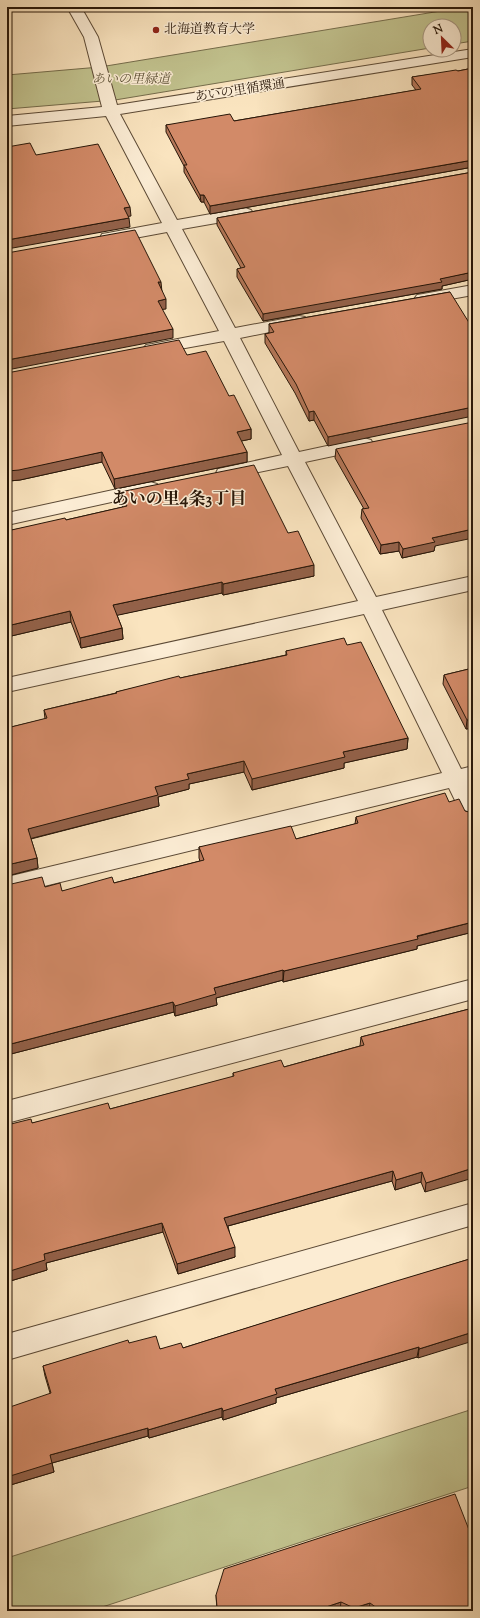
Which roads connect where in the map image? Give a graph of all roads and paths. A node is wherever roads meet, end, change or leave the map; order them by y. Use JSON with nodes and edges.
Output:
{"nodes":[{"id":1,"x":74,"y":7,"type":"edge"},
{"id":2,"x":473,"y":53,"type":"edge"},
{"id":3,"x":111,"y":111,"type":"junction"},
{"id":4,"x":7,"y":122,"type":"edge"},
{"id":5,"x":257,"y":211,"type":"edge"},
{"id":6,"x":172,"y":226,"type":"junction"},
{"id":7,"x":93,"y":240,"type":"edge"},
{"id":8,"x":473,"y":290,"type":"edge"},
{"id":9,"x":410,"y":301,"type":"edge"},
{"id":10,"x":316,"y":318,"type":"edge"},
{"id":11,"x":229,"y":334,"type":"junction"},
{"id":12,"x":137,"y":352,"type":"edge"},
{"id":13,"x":380,"y":441,"type":"edge"},
{"id":14,"x":294,"y":458,"type":"junction"},
{"id":15,"x":208,"y":476,"type":"edge"},
{"id":16,"x":170,"y":484,"type":"edge"},
{"id":17,"x":7,"y":519,"type":"edge"},
{"id":18,"x":473,"y":583,"type":"edge"},
{"id":19,"x":370,"y":606,"type":"junction"},
{"id":20,"x":7,"y":685,"type":"edge"},
{"id":21,"x":464,"y":776,"type":"edge"},
{"id":22,"x":473,"y":815,"type":"edge"},
{"id":23,"x":7,"y":886,"type":"edge"},
{"id":24,"x":473,"y":989,"type":"edge"},
{"id":25,"x":7,"y":1112,"type":"edge"},
{"id":26,"x":473,"y":1214,"type":"edge"},
{"id":27,"x":7,"y":1348,"type":"edge"}],
"edges":[{"from":1,"to":3,"type":"street"},
{"from":2,"to":3,"type":"street","name":"あいの里循環通"},
{"from":3,"to":4,"type":"street","name":"あいの里循環通"},
{"from":3,"to":6,"type":"street"},
{"from":5,"to":6,"type":"street"},
{"from":6,"to":7,"type":"street"},
{"from":6,"to":11,"type":"street"},
{"from":8,"to":9,"type":"street"},
{"from":10,"to":11,"type":"street"},
{"from":11,"to":12,"type":"street"},
{"from":11,"to":14,"type":"street"},
{"from":13,"to":14,"type":"street"},
{"from":14,"to":15,"type":"street"},
{"from":14,"to":19,"type":"street"},
{"from":16,"to":17,"type":"street"},
{"from":18,"to":19,"type":"street"},
{"from":19,"to":20,"type":"street"},
{"from":19,"to":21,"type":"street"},
{"from":21,"to":22,"type":"street"},
{"from":21,"to":23,"type":"street"},
{"from":24,"to":25,"type":"street"},
{"from":26,"to":27,"type":"street"}]}
